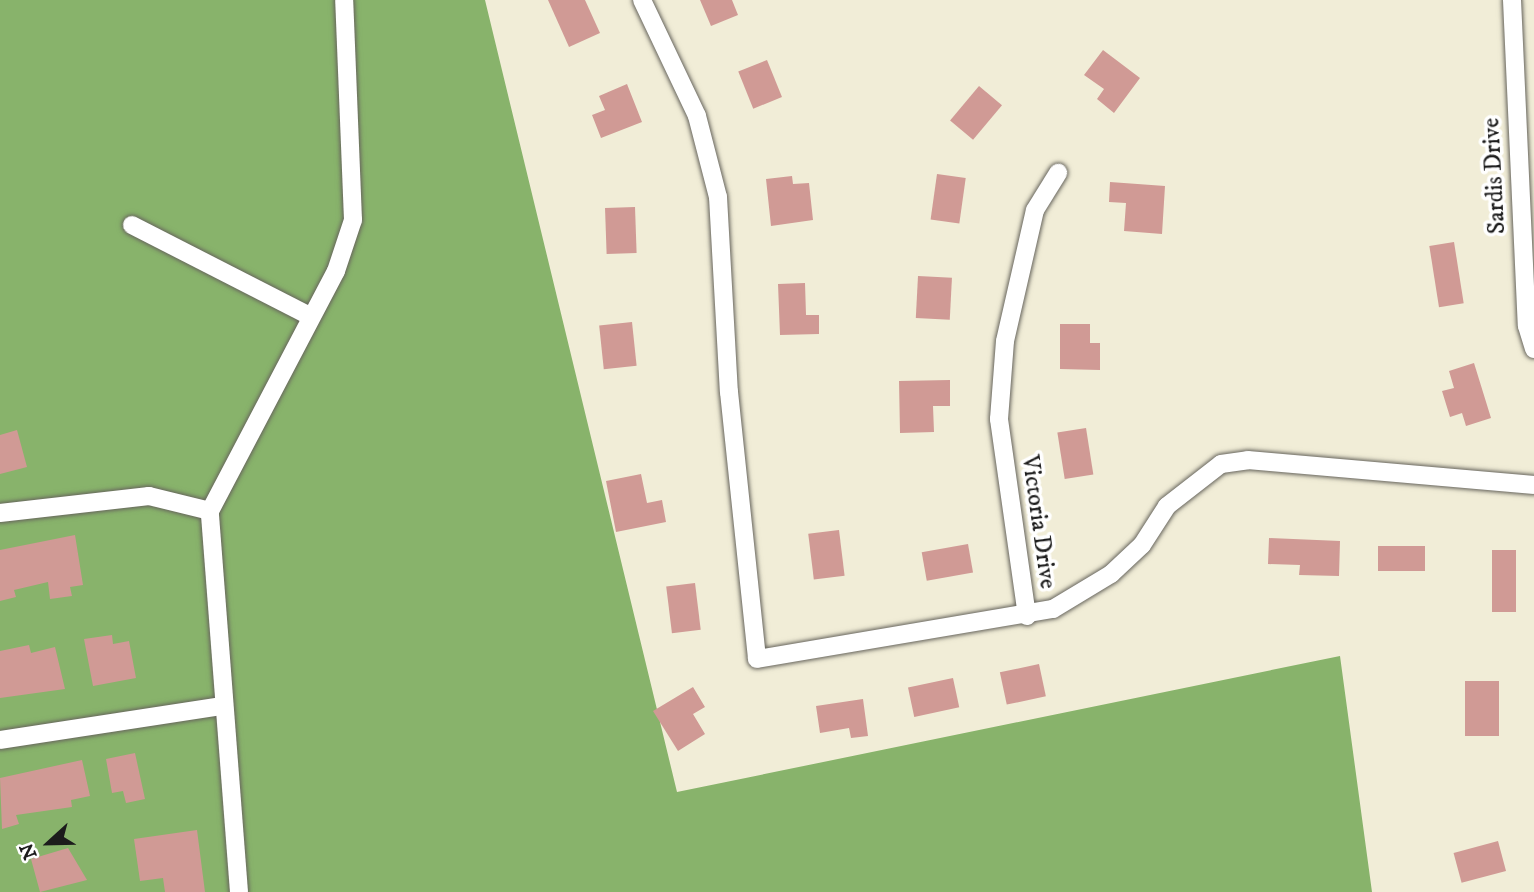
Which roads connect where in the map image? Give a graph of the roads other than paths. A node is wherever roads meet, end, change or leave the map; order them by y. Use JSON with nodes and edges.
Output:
{"nodes":[{"id":1,"x":344,"y":0,"type":"edge"},
{"id":2,"x":642,"y":0,"type":"edge"},
{"id":3,"x":1511,"y":0,"type":"edge"},
{"id":4,"x":1058,"y":173,"type":"dead end"},
{"id":5,"x":132,"y":225,"type":"dead end"},
{"id":6,"x":310,"y":316,"type":"junction"},
{"id":7,"x":1534,"y":349,"type":"edge"},
{"id":8,"x":1534,"y":485,"type":"edge"},
{"id":9,"x":210,"y":510,"type":"junction"},
{"id":10,"x":0,"y":513,"type":"edge"},
{"id":11,"x":1027,"y":616,"type":"junction"},
{"id":12,"x":223,"y":706,"type":"junction"},
{"id":13,"x":0,"y":740,"type":"edge"},
{"id":14,"x":239,"y":892,"type":"edge"}],
"edges":[{"from":1,"to":6,"type":"street"},
{"from":2,"to":11,"type":"street"},
{"from":3,"to":7,"type":"street","name":"Sardis Drive"},
{"from":4,"to":11,"type":"street","name":"Victoria Drive"},
{"from":5,"to":6,"type":"street"},
{"from":6,"to":9,"type":"street"},
{"from":8,"to":11,"type":"street","name":"Victoria Drive"},
{"from":9,"to":10,"type":"street"},
{"from":9,"to":12,"type":"street"},
{"from":12,"to":13,"type":"street"},
{"from":12,"to":14,"type":"street"}]}
